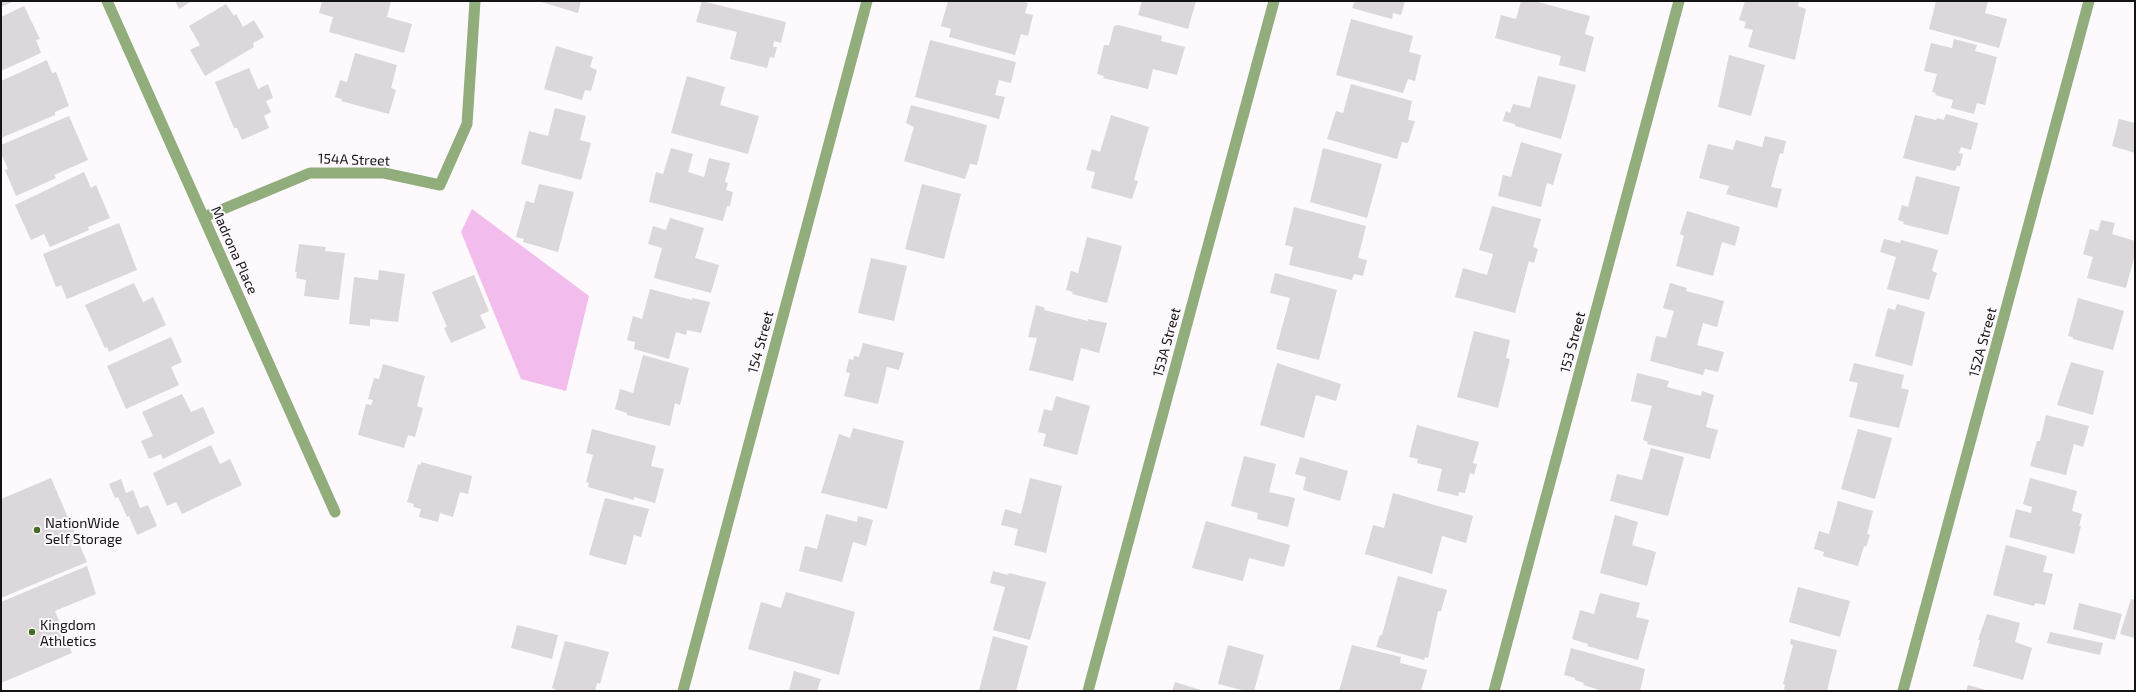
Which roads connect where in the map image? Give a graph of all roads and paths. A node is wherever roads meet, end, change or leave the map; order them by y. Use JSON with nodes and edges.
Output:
{"nodes":[{"id":1,"x":107,"y":1,"type":"edge"},
{"id":2,"x":475,"y":1,"type":"edge"},
{"id":3,"x":866,"y":1,"type":"edge"},
{"id":4,"x":1274,"y":1,"type":"edge"},
{"id":5,"x":1679,"y":1,"type":"edge"},
{"id":6,"x":2089,"y":1,"type":"edge"},
{"id":7,"x":204,"y":217,"type":"junction"},
{"id":8,"x":335,"y":512,"type":"dead end"},
{"id":9,"x":683,"y":691,"type":"edge"},
{"id":10,"x":1088,"y":691,"type":"edge"},
{"id":11,"x":1494,"y":691,"type":"edge"},
{"id":12,"x":1903,"y":691,"type":"edge"}],
"edges":[{"from":1,"to":7,"type":"street","name":"Madrona Place"},
{"from":2,"to":7,"type":"street","name":"154A Street"},
{"from":3,"to":9,"type":"street","name":"154 Street"},
{"from":4,"to":10,"type":"street","name":"153A Street"},
{"from":5,"to":11,"type":"street","name":"153 Street"},
{"from":6,"to":12,"type":"street","name":"152A Street"},
{"from":7,"to":8,"type":"street","name":"Madrona Place"}]}
